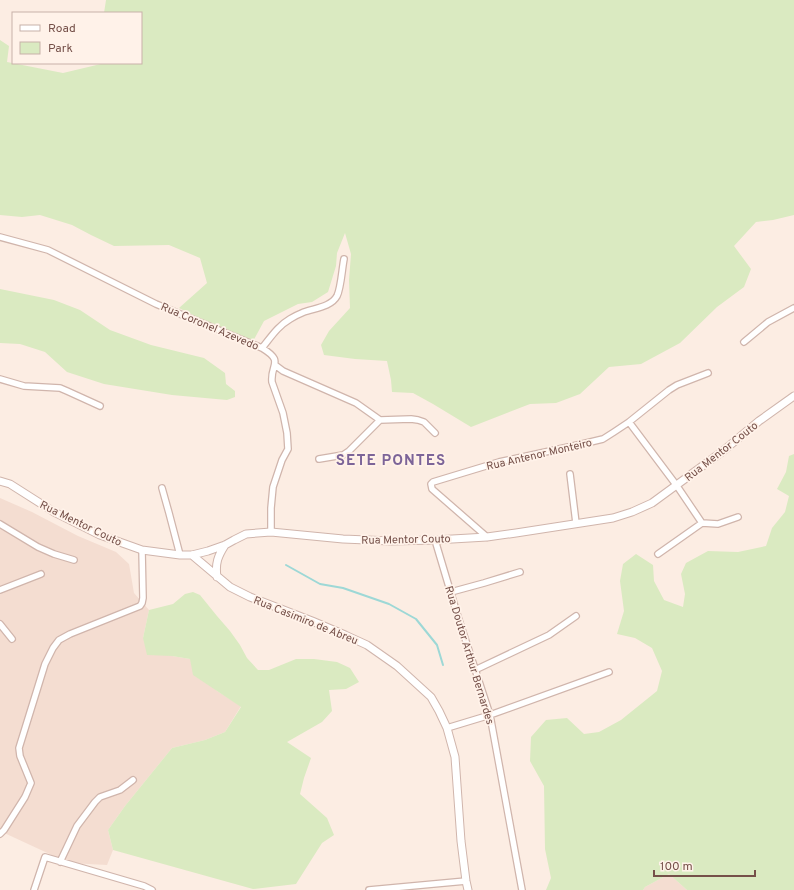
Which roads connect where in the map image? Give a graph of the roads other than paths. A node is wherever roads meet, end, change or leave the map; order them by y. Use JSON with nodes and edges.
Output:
{"nodes":[{"id":1,"x":0,"y":237,"type":"edge"},
{"id":2,"x":344,"y":259,"type":"dead end"},
{"id":3,"x":794,"y":308,"type":"edge"},
{"id":4,"x":744,"y":342,"type":"dead end"},
{"id":5,"x":262,"y":348,"type":"junction"},
{"id":6,"x":275,"y":365,"type":"junction"},
{"id":7,"x":708,"y":374,"type":"dead end"},
{"id":8,"x":0,"y":379,"type":"edge"},
{"id":9,"x":794,"y":396,"type":"edge"},
{"id":10,"x":100,"y":406,"type":"dead end"},
{"id":11,"x":380,"y":420,"type":"junction"},
{"id":12,"x":629,"y":422,"type":"junction"},
{"id":13,"x":435,"y":433,"type":"dead end"},
{"id":14,"x":320,"y":459,"type":"dead end"},
{"id":15,"x":570,"y":474,"type":"dead end"},
{"id":16,"x":0,"y":481,"type":"edge"},
{"id":17,"x":676,"y":486,"type":"junction"},
{"id":18,"x":162,"y":488,"type":"dead end"},
{"id":19,"x":738,"y":517,"type":"dead end"},
{"id":20,"x":576,"y":523,"type":"junction"},
{"id":21,"x":702,"y":523,"type":"junction"},
{"id":22,"x":0,"y":524,"type":"edge"},
{"id":23,"x":271,"y":532,"type":"junction"},
{"id":24,"x":487,"y":537,"type":"junction"},
{"id":25,"x":435,"y":540,"type":"junction"},
{"id":26,"x":225,"y":545,"type":"junction"},
{"id":27,"x":142,"y":550,"type":"junction"},
{"id":28,"x":658,"y":554,"type":"dead end"},
{"id":29,"x":180,"y":555,"type":"junction"},
{"id":30,"x":192,"y":555,"type":"junction"},
{"id":31,"x":74,"y":560,"type":"dead end"},
{"id":32,"x":520,"y":572,"type":"dead end"},
{"id":33,"x":41,"y":574,"type":"dead end"},
{"id":34,"x":218,"y":577,"type":"junction"},
{"id":35,"x":0,"y":590,"type":"edge"},
{"id":36,"x":451,"y":592,"type":"junction"},
{"id":37,"x":576,"y":616,"type":"dead end"},
{"id":38,"x":0,"y":624,"type":"edge"},
{"id":39,"x":12,"y":639,"type":"dead end"},
{"id":40,"x":475,"y":670,"type":"junction"},
{"id":41,"x":609,"y":672,"type":"dead end"},
{"id":42,"x":490,"y":715,"type":"junction"},
{"id":43,"x":447,"y":728,"type":"junction"},
{"id":44,"x":133,"y":780,"type":"dead end"},
{"id":45,"x":0,"y":834,"type":"edge"},
{"id":46,"x":60,"y":862,"type":"junction"},
{"id":47,"x":466,"y":881,"type":"junction"},
{"id":48,"x":34,"y":890,"type":"edge"},
{"id":49,"x":152,"y":890,"type":"edge"},
{"id":50,"x":369,"y":890,"type":"edge"},
{"id":51,"x":468,"y":890,"type":"edge"},
{"id":52,"x":522,"y":890,"type":"edge"}],
"edges":[{"from":1,"to":5,"type":"street","name":"Rua Coronel Azevedo"},
{"from":2,"to":5,"type":"street"},
{"from":3,"to":4,"type":"street"},
{"from":5,"to":6,"type":"street","name":"Rua Coronel Azevedo"},
{"from":6,"to":11,"type":"street"},
{"from":6,"to":23,"type":"street"},
{"from":7,"to":12,"type":"street","name":"Rua Antenor Monteiro"},
{"from":8,"to":10,"type":"street"},
{"from":9,"to":17,"type":"street","name":"Rua Mentor Couto"},
{"from":11,"to":13,"type":"street"},
{"from":11,"to":14,"type":"street"},
{"from":12,"to":17,"type":"street"},
{"from":12,"to":24,"type":"street","name":"Rua Antenor Monteiro"},
{"from":15,"to":20,"type":"street"},
{"from":16,"to":27,"type":"street","name":"Rua Mentor Couto"},
{"from":17,"to":20,"type":"street","name":"Rua Mentor Couto"},
{"from":17,"to":21,"type":"street"},
{"from":18,"to":29,"type":"street"},
{"from":19,"to":21,"type":"street"},
{"from":20,"to":24,"type":"street","name":"Rua Mentor Couto"},
{"from":21,"to":28,"type":"street"},
{"from":22,"to":31,"type":"street"},
{"from":23,"to":25,"type":"street","name":"Rua Mentor Couto"},
{"from":23,"to":26,"type":"street","name":"Rua Mentor Couto"},
{"from":24,"to":25,"type":"street","name":"Rua Mentor Couto"},
{"from":25,"to":36,"type":"street","name":"Rua Doutor Arthur Bernardes"},
{"from":26,"to":30,"type":"street","name":"Rua Mentor Couto"},
{"from":26,"to":34,"type":"street"},
{"from":27,"to":29,"type":"street","name":"Rua Mentor Couto"},
{"from":27,"to":45,"type":"street"},
{"from":29,"to":30,"type":"street","name":"Rua Mentor Couto"},
{"from":30,"to":34,"type":"street","name":"Rua Casimiro de Abreu"},
{"from":32,"to":36,"type":"street"},
{"from":33,"to":35,"type":"street"},
{"from":34,"to":43,"type":"street","name":"Rua Casimiro de Abreu"},
{"from":36,"to":40,"type":"street","name":"Rua Doutor Arthur Bernardes"},
{"from":37,"to":40,"type":"street"},
{"from":38,"to":39,"type":"street"},
{"from":40,"to":42,"type":"street","name":"Rua Doutor Arthur Bernardes"},
{"from":41,"to":42,"type":"street"},
{"from":42,"to":43,"type":"street"},
{"from":42,"to":52,"type":"street","name":"Rua Doutor Arthur Bernardes"},
{"from":43,"to":47,"type":"street","name":"Rua Casimiro de Abreu"},
{"from":44,"to":46,"type":"street"},
{"from":46,"to":48,"type":"street"},
{"from":46,"to":49,"type":"street"},
{"from":47,"to":50,"type":"street"},
{"from":47,"to":51,"type":"street","name":"Rua Casimiro de Abreu"}]}
